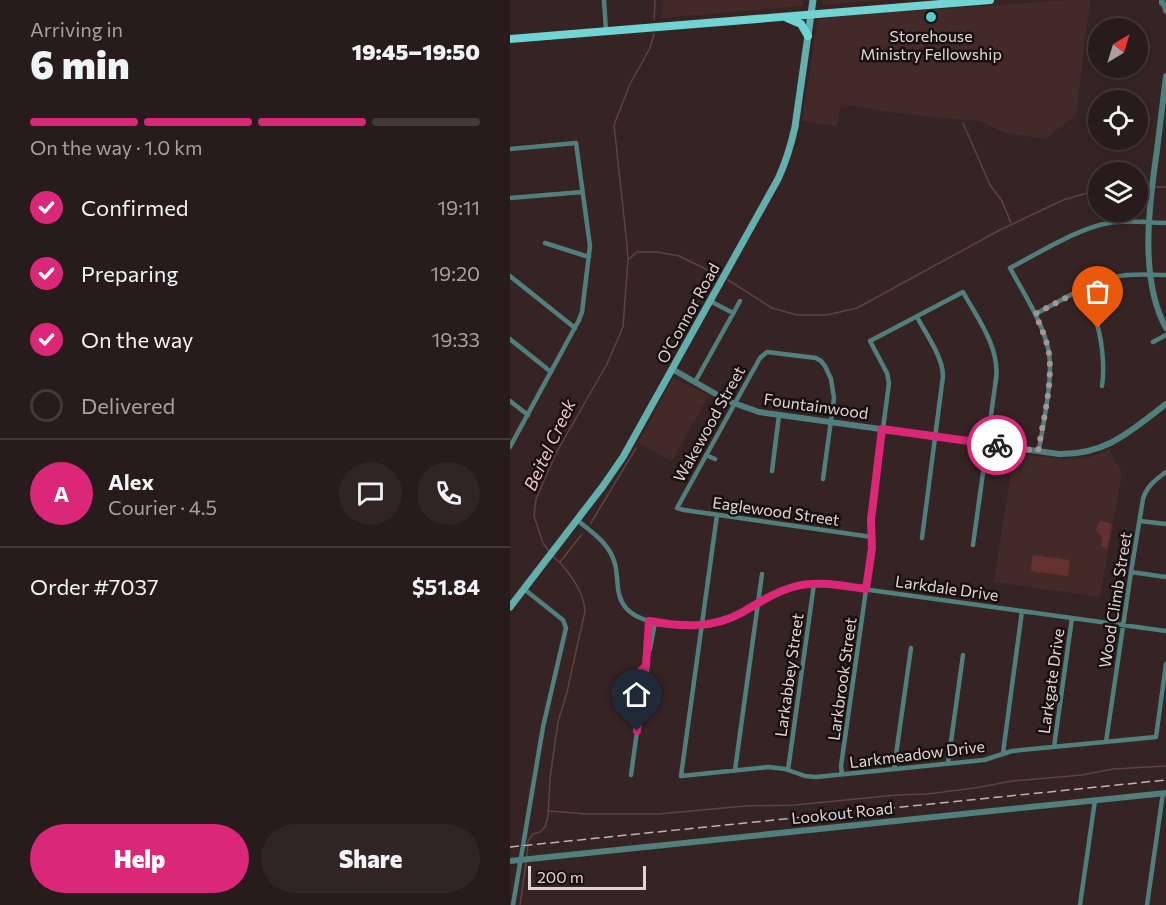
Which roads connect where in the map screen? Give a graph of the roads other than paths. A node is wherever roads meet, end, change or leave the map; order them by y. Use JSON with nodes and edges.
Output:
{"nodes":[{"id":1,"x":604,"y":0,"type":"edge"},
{"id":2,"x":813,"y":0,"type":"edge"},
{"id":3,"x":990,"y":0,"type":"edge"},
{"id":4,"x":1162,"y":0,"type":"edge"},
{"id":5,"x":918,"y":3,"type":"edge"},
{"id":6,"x":1166,"y":6,"type":"edge"},
{"id":7,"x":1166,"y":11,"type":"edge"},
{"id":8,"x":811,"y":15,"type":"junction"},
{"id":9,"x":786,"y":17,"type":"junction"},
{"id":10,"x":606,"y":31,"type":"junction"},
{"id":11,"x":808,"y":36,"type":"junction"},
{"id":12,"x":510,"y":39,"type":"edge"},
{"id":13,"x":1166,"y":76,"type":"edge"},
{"id":14,"x":510,"y":149,"type":"edge"},
{"id":15,"x":582,"y":192,"type":"junction"},
{"id":16,"x":510,"y":198,"type":"edge"},
{"id":17,"x":1149,"y":223,"type":"junction"},
{"id":18,"x":1166,"y":223,"type":"edge"},
{"id":19,"x":545,"y":243,"type":"dead end"},
{"id":20,"x":589,"y":257,"type":"junction"},
{"id":21,"x":1151,"y":275,"type":"junction"},
{"id":22,"x":510,"y":276,"type":"edge"},
{"id":23,"x":1166,"y":276,"type":"edge"},
{"id":24,"x":1081,"y":290,"type":"junction"},
{"id":25,"x":710,"y":301,"type":"junction"},
{"id":26,"x":740,"y":301,"type":"dead end"},
{"id":27,"x":733,"y":314,"type":"junction"},
{"id":28,"x":1035,"y":314,"type":"junction"},
{"id":29,"x":917,"y":317,"type":"junction"},
{"id":30,"x":575,"y":328,"type":"junction"},
{"id":31,"x":1166,"y":328,"type":"edge"},
{"id":32,"x":1166,"y":335,"type":"edge"},
{"id":33,"x":510,"y":339,"type":"edge"},
{"id":34,"x":1153,"y":342,"type":"dead end"},
{"id":35,"x":672,"y":369,"type":"junction"},
{"id":36,"x":551,"y":372,"type":"junction"},
{"id":37,"x":695,"y":382,"type":"junction"},
{"id":38,"x":1102,"y":386,"type":"dead end"},
{"id":39,"x":510,"y":401,"type":"edge"},
{"id":40,"x":735,"y":404,"type":"junction"},
{"id":41,"x":1166,"y":404,"type":"edge"},
{"id":42,"x":528,"y":415,"type":"junction"},
{"id":43,"x":779,"y":416,"type":"junction"},
{"id":44,"x":831,"y":423,"type":"junction"},
{"id":45,"x":882,"y":429,"type":"junction"},
{"id":46,"x":935,"y":437,"type":"junction"},
{"id":47,"x":987,"y":444,"type":"junction"},
{"id":48,"x":510,"y":447,"type":"edge"},
{"id":49,"x":1038,"y":451,"type":"junction"},
{"id":50,"x":706,"y":455,"type":"junction"},
{"id":51,"x":715,"y":459,"type":"dead end"},
{"id":52,"x":772,"y":471,"type":"dead end"},
{"id":53,"x":1166,"y":472,"type":"edge"},
{"id":54,"x":823,"y":479,"type":"dead end"},
{"id":55,"x":677,"y":508,"type":"joint"},
{"id":56,"x":717,"y":515,"type":"junction"},
{"id":57,"x":577,"y":520,"type":"junction"},
{"id":58,"x":1140,"y":521,"type":"junction"},
{"id":59,"x":1166,"y":524,"type":"edge"},
{"id":60,"x":872,"y":537,"type":"junction"},
{"id":61,"x":921,"y":538,"type":"dead end"},
{"id":62,"x":973,"y":545,"type":"dead end"},
{"id":63,"x":1131,"y":572,"type":"junction"},
{"id":64,"x":762,"y":574,"type":"dead end"},
{"id":65,"x":1166,"y":577,"type":"edge"},
{"id":66,"x":814,"y":584,"type":"junction"},
{"id":67,"x":524,"y":589,"type":"junction"},
{"id":68,"x":866,"y":589,"type":"junction"},
{"id":69,"x":758,"y":603,"type":"junction"},
{"id":70,"x":510,"y":607,"type":"edge"},
{"id":71,"x":1022,"y":611,"type":"junction"},
{"id":72,"x":1072,"y":618,"type":"junction"},
{"id":73,"x":652,"y":622,"type":"junction"},
{"id":74,"x":702,"y":625,"type":"junction"},
{"id":75,"x":1122,"y":625,"type":"junction"},
{"id":76,"x":1166,"y":631,"type":"edge"},
{"id":77,"x":911,"y":648,"type":"dead end"},
{"id":78,"x":963,"y":655,"type":"dead end"},
{"id":79,"x":1166,"y":664,"type":"edge"},
{"id":80,"x":646,"y":666,"type":"junction"},
{"id":81,"x":643,"y":688,"type":"junction"},
{"id":82,"x":1106,"y":742,"type":"junction"},
{"id":83,"x":1054,"y":747,"type":"junction"},
{"id":84,"x":1002,"y":753,"type":"junction"},
{"id":85,"x":948,"y":764,"type":"junction"},
{"id":86,"x":894,"y":769,"type":"junction"},
{"id":87,"x":735,"y":770,"type":"junction"},
{"id":88,"x":788,"y":770,"type":"junction"},
{"id":89,"x":842,"y":774,"type":"junction"},
{"id":90,"x":631,"y":775,"type":"dead end"},
{"id":91,"x":1164,"y":793,"type":"edge"},
{"id":92,"x":1095,"y":800,"type":"junction"},
{"id":93,"x":521,"y":860,"type":"junction"},
{"id":94,"x":510,"y":861,"type":"edge"},
{"id":95,"x":513,"y":905,"type":"edge"},
{"id":96,"x":1080,"y":905,"type":"edge"},
{"id":97,"x":1147,"y":905,"type":"edge"}],
"edges":[{"from":1,"to":10,"type":"street"},
{"from":2,"to":8,"type":"main road","name":"O'Connor Road"},
{"from":3,"to":5,"type":"main road"},
{"from":4,"to":6,"type":"street"},
{"from":5,"to":8,"type":"main road"},
{"from":6,"to":7,"type":"street"},
{"from":8,"to":9,"type":"main road"},
{"from":8,"to":11,"type":"main road","name":"O'Connor Road"},
{"from":9,"to":10,"type":"main road"},
{"from":9,"to":11,"type":"main road"},
{"from":10,"to":12,"type":"main road"},
{"from":11,"to":25,"type":"main road","name":"O'Connor Road"},
{"from":13,"to":17,"type":"street"},
{"from":14,"to":15,"type":"street"},
{"from":15,"to":16,"type":"street"},
{"from":15,"to":20,"type":"street"},
{"from":17,"to":18,"type":"street"},
{"from":17,"to":21,"type":"street"},
{"from":17,"to":28,"type":"street"},
{"from":19,"to":20,"type":"street"},
{"from":20,"to":30,"type":"street"},
{"from":21,"to":23,"type":"street"},
{"from":21,"to":24,"type":"street"},
{"from":21,"to":31,"type":"street"},
{"from":22,"to":30,"type":"street"},
{"from":24,"to":28,"type":"street"},
{"from":24,"to":38,"type":"street"},
{"from":25,"to":27,"type":"street"},
{"from":25,"to":35,"type":"main road","name":"O'Connor Road"},
{"from":26,"to":27,"type":"street"},
{"from":27,"to":37,"type":"street"},
{"from":28,"to":49,"type":"street"},
{"from":29,"to":45,"type":"street","name":"Larkbrook Street"},
{"from":29,"to":46,"type":"street"},
{"from":29,"to":47,"type":"street"},
{"from":30,"to":36,"type":"street"},
{"from":32,"to":34,"type":"street"},
{"from":33,"to":36,"type":"street"},
{"from":35,"to":37,"type":"street","name":"Fountainwood"},
{"from":35,"to":57,"type":"main road","name":"O'Connor Road"},
{"from":36,"to":42,"type":"street"},
{"from":37,"to":40,"type":"street","name":"Fountainwood"},
{"from":39,"to":42,"type":"street"},
{"from":40,"to":43,"type":"street","name":"Fountainwood"},
{"from":40,"to":44,"type":"street","name":"Wakewood Street"},
{"from":40,"to":50,"type":"street","name":"Wakewood Street"},
{"from":41,"to":49,"type":"street","name":"Fountainwood"},
{"from":42,"to":48,"type":"street"},
{"from":43,"to":44,"type":"street","name":"Fountainwood"},
{"from":43,"to":52,"type":"street"},
{"from":44,"to":45,"type":"street","name":"Fountainwood"},
{"from":44,"to":54,"type":"street"},
{"from":45,"to":46,"type":"street","name":"Fountainwood"},
{"from":45,"to":60,"type":"street","name":"Larkbrook Street"},
{"from":46,"to":47,"type":"street","name":"Fountainwood"},
{"from":46,"to":61,"type":"street"},
{"from":47,"to":49,"type":"street","name":"Fountainwood"},
{"from":47,"to":62,"type":"street"},
{"from":50,"to":51,"type":"street"},
{"from":50,"to":55,"type":"street","name":"Wakewood Street"},
{"from":53,"to":58,"type":"street","name":"Wood Climb Street"},
{"from":55,"to":56,"type":"street","name":"Eaglewood Street"},
{"from":56,"to":60,"type":"street","name":"Eaglewood Street"},
{"from":56,"to":74,"type":"street"},
{"from":57,"to":67,"type":"main road","name":"O'Connor Road"},
{"from":57,"to":73,"type":"street","name":"Larkdale Drive"},
{"from":58,"to":59,"type":"street"},
{"from":58,"to":63,"type":"street","name":"Wood Climb Street"},
{"from":60,"to":68,"type":"street","name":"Larkbrook Street"},
{"from":63,"to":65,"type":"street"},
{"from":63,"to":75,"type":"street","name":"Wood Climb Street"},
{"from":64,"to":69,"type":"street"},
{"from":66,"to":68,"type":"street","name":"Larkdale Drive"},
{"from":66,"to":69,"type":"street","name":"Larkdale Drive"},
{"from":66,"to":88,"type":"street","name":"Larkabbey Street"},
{"from":67,"to":70,"type":"main road","name":"O'Connor Road"},
{"from":67,"to":93,"type":"street"},
{"from":68,"to":71,"type":"street","name":"Larkdale Drive"},
{"from":68,"to":89,"type":"street","name":"Larkbrook Street"},
{"from":69,"to":74,"type":"street","name":"Larkdale Drive"},
{"from":69,"to":87,"type":"street"},
{"from":71,"to":72,"type":"street","name":"Larkdale Drive"},
{"from":71,"to":84,"type":"street"},
{"from":72,"to":75,"type":"street","name":"Larkdale Drive"},
{"from":72,"to":83,"type":"street","name":"Larkgate Drive"},
{"from":73,"to":74,"type":"street","name":"Larkdale Drive"},
{"from":73,"to":80,"type":"street"},
{"from":74,"to":87,"type":"street","name":"Larkmeadow Drive"},
{"from":75,"to":76,"type":"street","name":"Larkdale Drive"},
{"from":75,"to":82,"type":"street","name":"Wood Climb Street"},
{"from":77,"to":86,"type":"street"},
{"from":78,"to":85,"type":"street"},
{"from":79,"to":82,"type":"street","name":"Larkmeadow Drive"},
{"from":80,"to":81,"type":"street"},
{"from":80,"to":81,"type":"street"},
{"from":81,"to":90,"type":"street"},
{"from":82,"to":83,"type":"street","name":"Larkmeadow Drive"},
{"from":83,"to":84,"type":"street","name":"Larkmeadow Drive"},
{"from":84,"to":85,"type":"street","name":"Larkmeadow Drive"},
{"from":85,"to":86,"type":"street","name":"Larkmeadow Drive"},
{"from":86,"to":89,"type":"street","name":"Larkmeadow Drive"},
{"from":87,"to":88,"type":"street","name":"Larkmeadow Drive"},
{"from":88,"to":89,"type":"street","name":"Larkmeadow Drive"},
{"from":91,"to":92,"type":"street","name":"Lookout Road"},
{"from":91,"to":97,"type":"street"},
{"from":92,"to":93,"type":"street","name":"Lookout Road"},
{"from":92,"to":96,"type":"street"},
{"from":93,"to":94,"type":"street","name":"Lookout Road"},
{"from":93,"to":95,"type":"street"}]}
